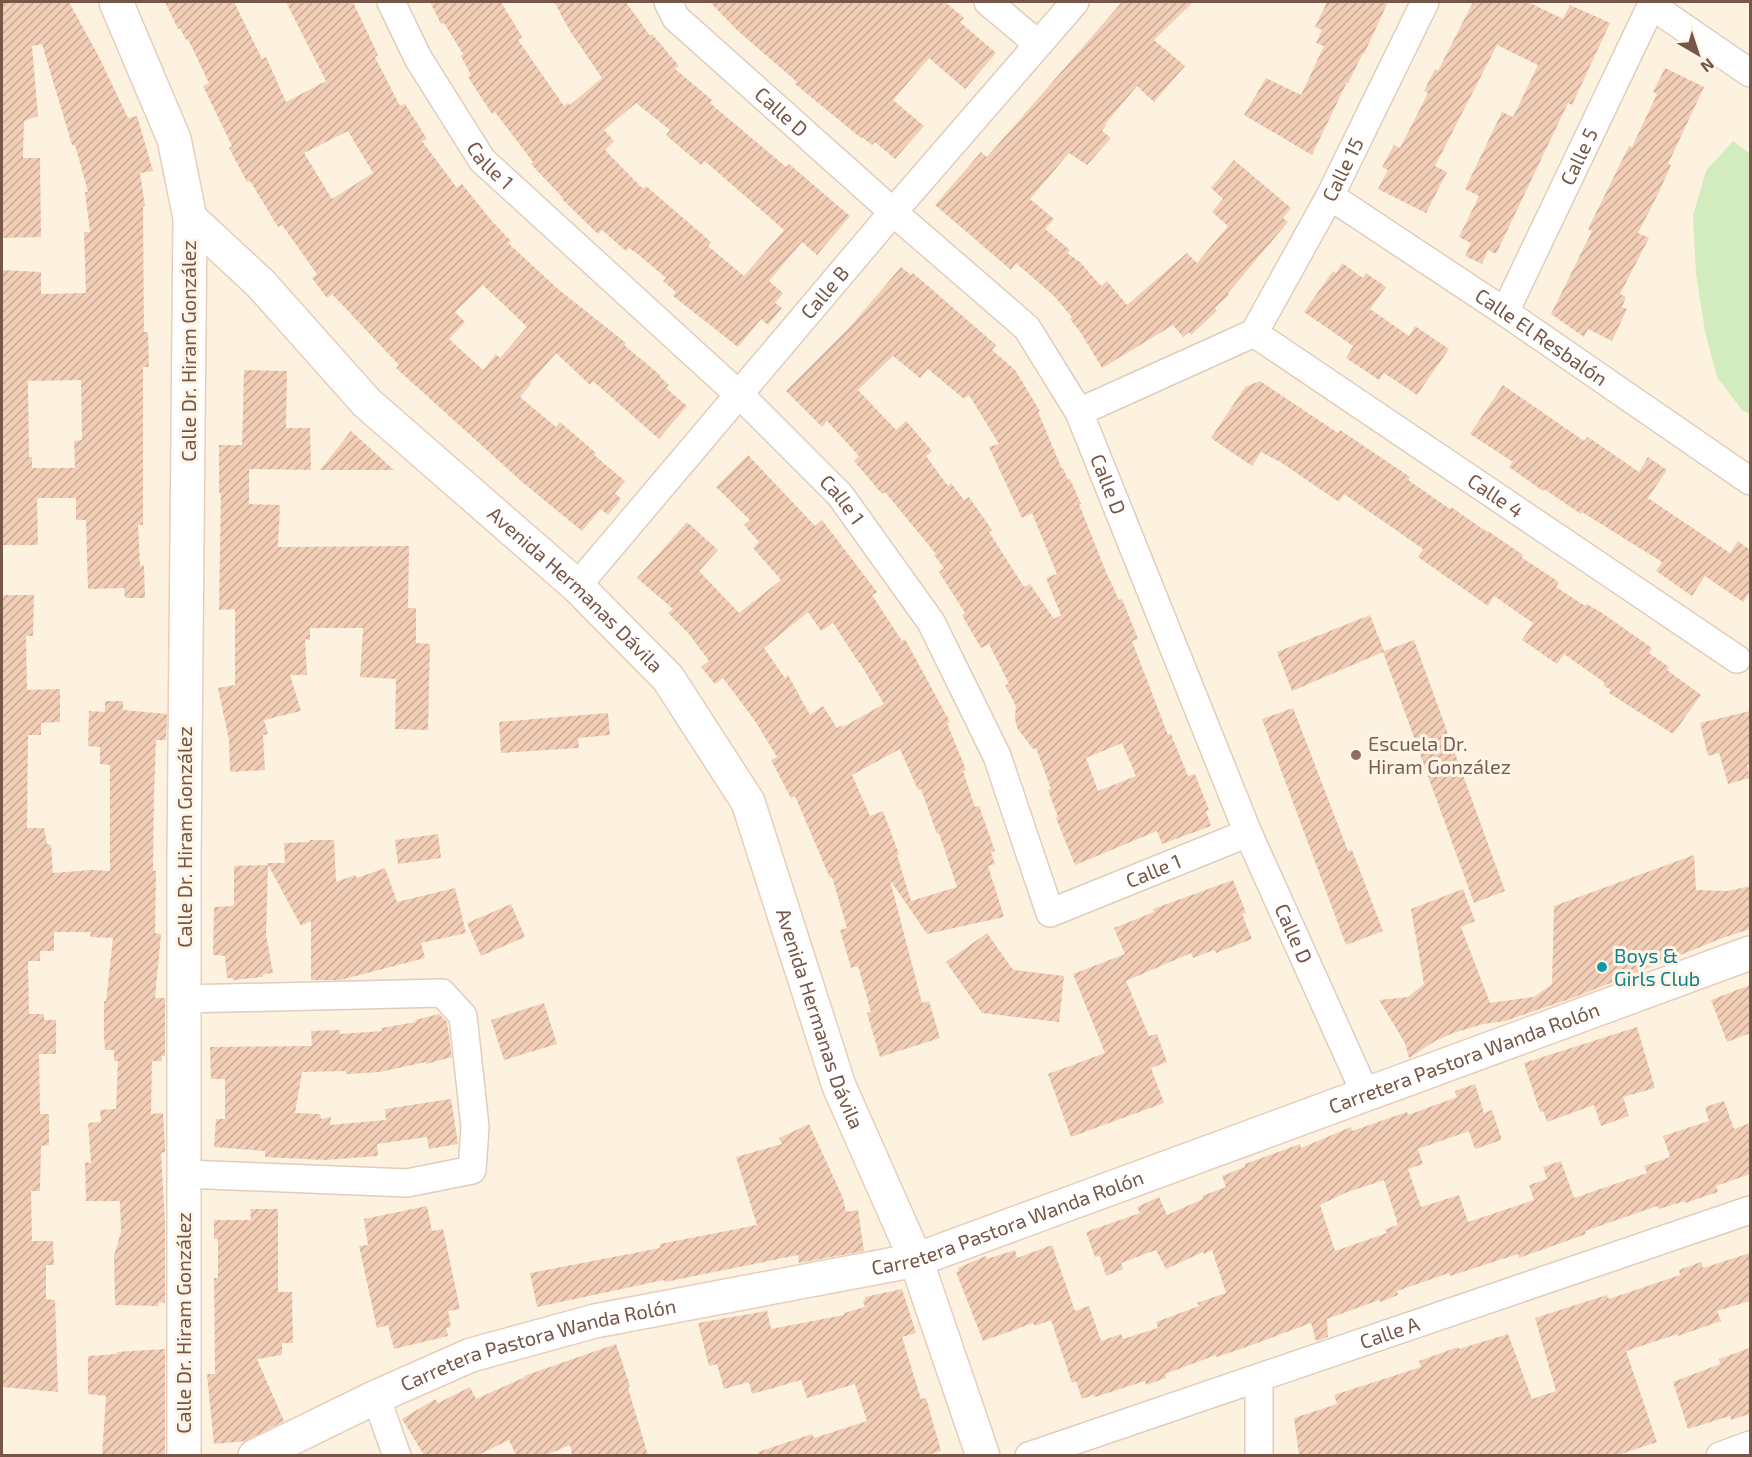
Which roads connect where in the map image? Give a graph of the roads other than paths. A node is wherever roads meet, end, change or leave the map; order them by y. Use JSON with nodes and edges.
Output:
{"nodes":[{"id":1,"x":116,"y":2,"type":"edge"},
{"id":2,"x":392,"y":2,"type":"edge"},
{"id":3,"x":668,"y":2,"type":"edge"},
{"id":4,"x":988,"y":2,"type":"edge"},
{"id":5,"x":1075,"y":2,"type":"edge"},
{"id":6,"x":1425,"y":2,"type":"edge"},
{"id":7,"x":1652,"y":3,"type":"edge"},
{"id":8,"x":1038,"y":44,"type":"junction"},
{"id":9,"x":1750,"y":73,"type":"edge"},
{"id":10,"x":1330,"y":196,"type":"junction"},
{"id":11,"x":893,"y":212,"type":"junction"},
{"id":12,"x":190,"y":218,"type":"junction"},
{"id":13,"x":1505,"y":312,"type":"junction"},
{"id":14,"x":1254,"y":333,"type":"junction"},
{"id":15,"x":738,"y":396,"type":"junction"},
{"id":16,"x":1079,"y":412,"type":"junction"},
{"id":17,"x":1750,"y":481,"type":"edge"},
{"id":18,"x":578,"y":586,"type":"junction"},
{"id":19,"x":1737,"y":659,"type":"dead end"},
{"id":20,"x":1248,"y":833,"type":"junction"},
{"id":21,"x":1750,"y":953,"type":"edge"},
{"id":22,"x":185,"y":999,"type":"junction"},
{"id":23,"x":1366,"y":1095,"type":"junction"},
{"id":24,"x":185,"y":1174,"type":"junction"},
{"id":25,"x":1750,"y":1210,"type":"edge"},
{"id":26,"x":916,"y":1260,"type":"junction"},
{"id":27,"x":1259,"y":1378,"type":"junction"},
{"id":28,"x":376,"y":1397,"type":"junction"},
{"id":29,"x":1750,"y":1445,"type":"edge"},
{"id":30,"x":184,"y":1455,"type":"edge"},
{"id":31,"x":255,"y":1455,"type":"edge"},
{"id":32,"x":397,"y":1455,"type":"edge"},
{"id":33,"x":983,"y":1455,"type":"edge"},
{"id":34,"x":1029,"y":1455,"type":"edge"},
{"id":35,"x":1259,"y":1455,"type":"edge"},
{"id":36,"x":1720,"y":1455,"type":"edge"}],
"edges":[{"from":1,"to":12,"type":"street"},
{"from":2,"to":15,"type":"street","name":"Calle 1"},
{"from":3,"to":11,"type":"street","name":"Calle D"},
{"from":4,"to":8,"type":"street"},
{"from":5,"to":8,"type":"street","name":"Calle B"},
{"from":6,"to":10,"type":"street","name":"Calle 15"},
{"from":7,"to":9,"type":"street"},
{"from":7,"to":13,"type":"street","name":"Calle 5"},
{"from":8,"to":11,"type":"street","name":"Calle B"},
{"from":10,"to":13,"type":"street","name":"Calle El Resbalón"},
{"from":10,"to":14,"type":"street","name":"Calle 15"},
{"from":11,"to":15,"type":"street","name":"Calle B"},
{"from":11,"to":16,"type":"street","name":"Calle D"},
{"from":12,"to":18,"type":"street","name":"Avenida Hermanas Dávila"},
{"from":12,"to":22,"type":"street","name":"Calle Dr. Hiram González"},
{"from":13,"to":17,"type":"street","name":"Calle El Resbalón"},
{"from":14,"to":16,"type":"street"},
{"from":14,"to":19,"type":"street","name":"Calle 4"},
{"from":15,"to":18,"type":"street","name":"Calle B"},
{"from":15,"to":20,"type":"street","name":"Calle 1"},
{"from":16,"to":20,"type":"street","name":"Calle D"},
{"from":18,"to":26,"type":"street","name":"Avenida Hermanas Dávila"},
{"from":20,"to":23,"type":"street","name":"Calle D"},
{"from":21,"to":23,"type":"street","name":"Carretera Pastora Wanda Rolón"},
{"from":22,"to":24,"type":"street","name":"Calle Dr. Hiram González"},
{"from":22,"to":24,"type":"street"},
{"from":23,"to":26,"type":"street","name":"Carretera Pastora Wanda Rolón"},
{"from":24,"to":30,"type":"street","name":"Calle Dr. Hiram González"},
{"from":25,"to":27,"type":"street","name":"Calle A"},
{"from":26,"to":28,"type":"street","name":"Carretera Pastora Wanda Rolón"},
{"from":26,"to":33,"type":"street","name":"Avenida Hermanas Dávila"},
{"from":27,"to":34,"type":"street","name":"Calle A"},
{"from":27,"to":35,"type":"street"},
{"from":28,"to":31,"type":"street","name":"Carretera Pastora Wanda Rolón"},
{"from":28,"to":32,"type":"street"},
{"from":29,"to":36,"type":"street"}]}
